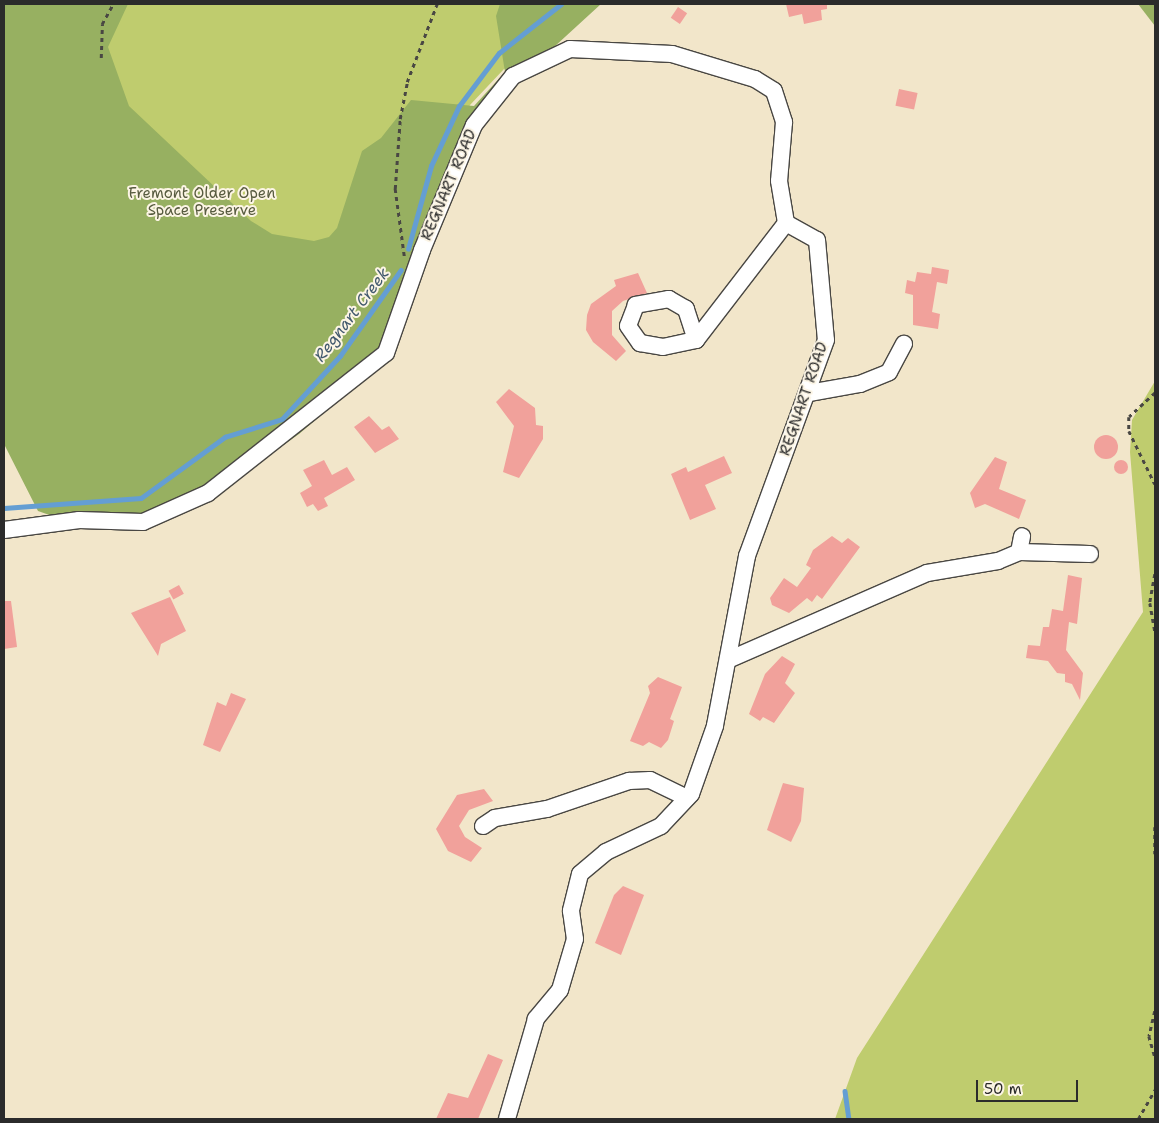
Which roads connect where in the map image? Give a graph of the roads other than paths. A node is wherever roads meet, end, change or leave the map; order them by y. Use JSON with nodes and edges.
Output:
{"nodes":[{"id":1,"x":786,"y":223,"type":"junction"},
{"id":2,"x":696,"y":340,"type":"dead end"},
{"id":3,"x":904,"y":344,"type":"dead end"},
{"id":4,"x":808,"y":393,"type":"junction"},
{"id":5,"x":4,"y":530,"type":"edge"},
{"id":6,"x":1090,"y":554,"type":"dead end"},
{"id":7,"x":728,"y":660,"type":"junction"},
{"id":8,"x":687,"y":798,"type":"junction"},
{"id":9,"x":483,"y":826,"type":"dead end"},
{"id":10,"x":507,"y":1119,"type":"edge"}],
"edges":[{"from":1,"to":2,"type":"street"},
{"from":1,"to":4,"type":"street","name":"REGNART ROAD"},
{"from":1,"to":5,"type":"street","name":"REGNART ROAD"},
{"from":3,"to":4,"type":"street"},
{"from":4,"to":7,"type":"street","name":"REGNART ROAD"},
{"from":6,"to":7,"type":"street"},
{"from":7,"to":8,"type":"street","name":"REGNART ROAD"},
{"from":8,"to":9,"type":"street"},
{"from":8,"to":10,"type":"street","name":"REGNART ROAD"}]}
